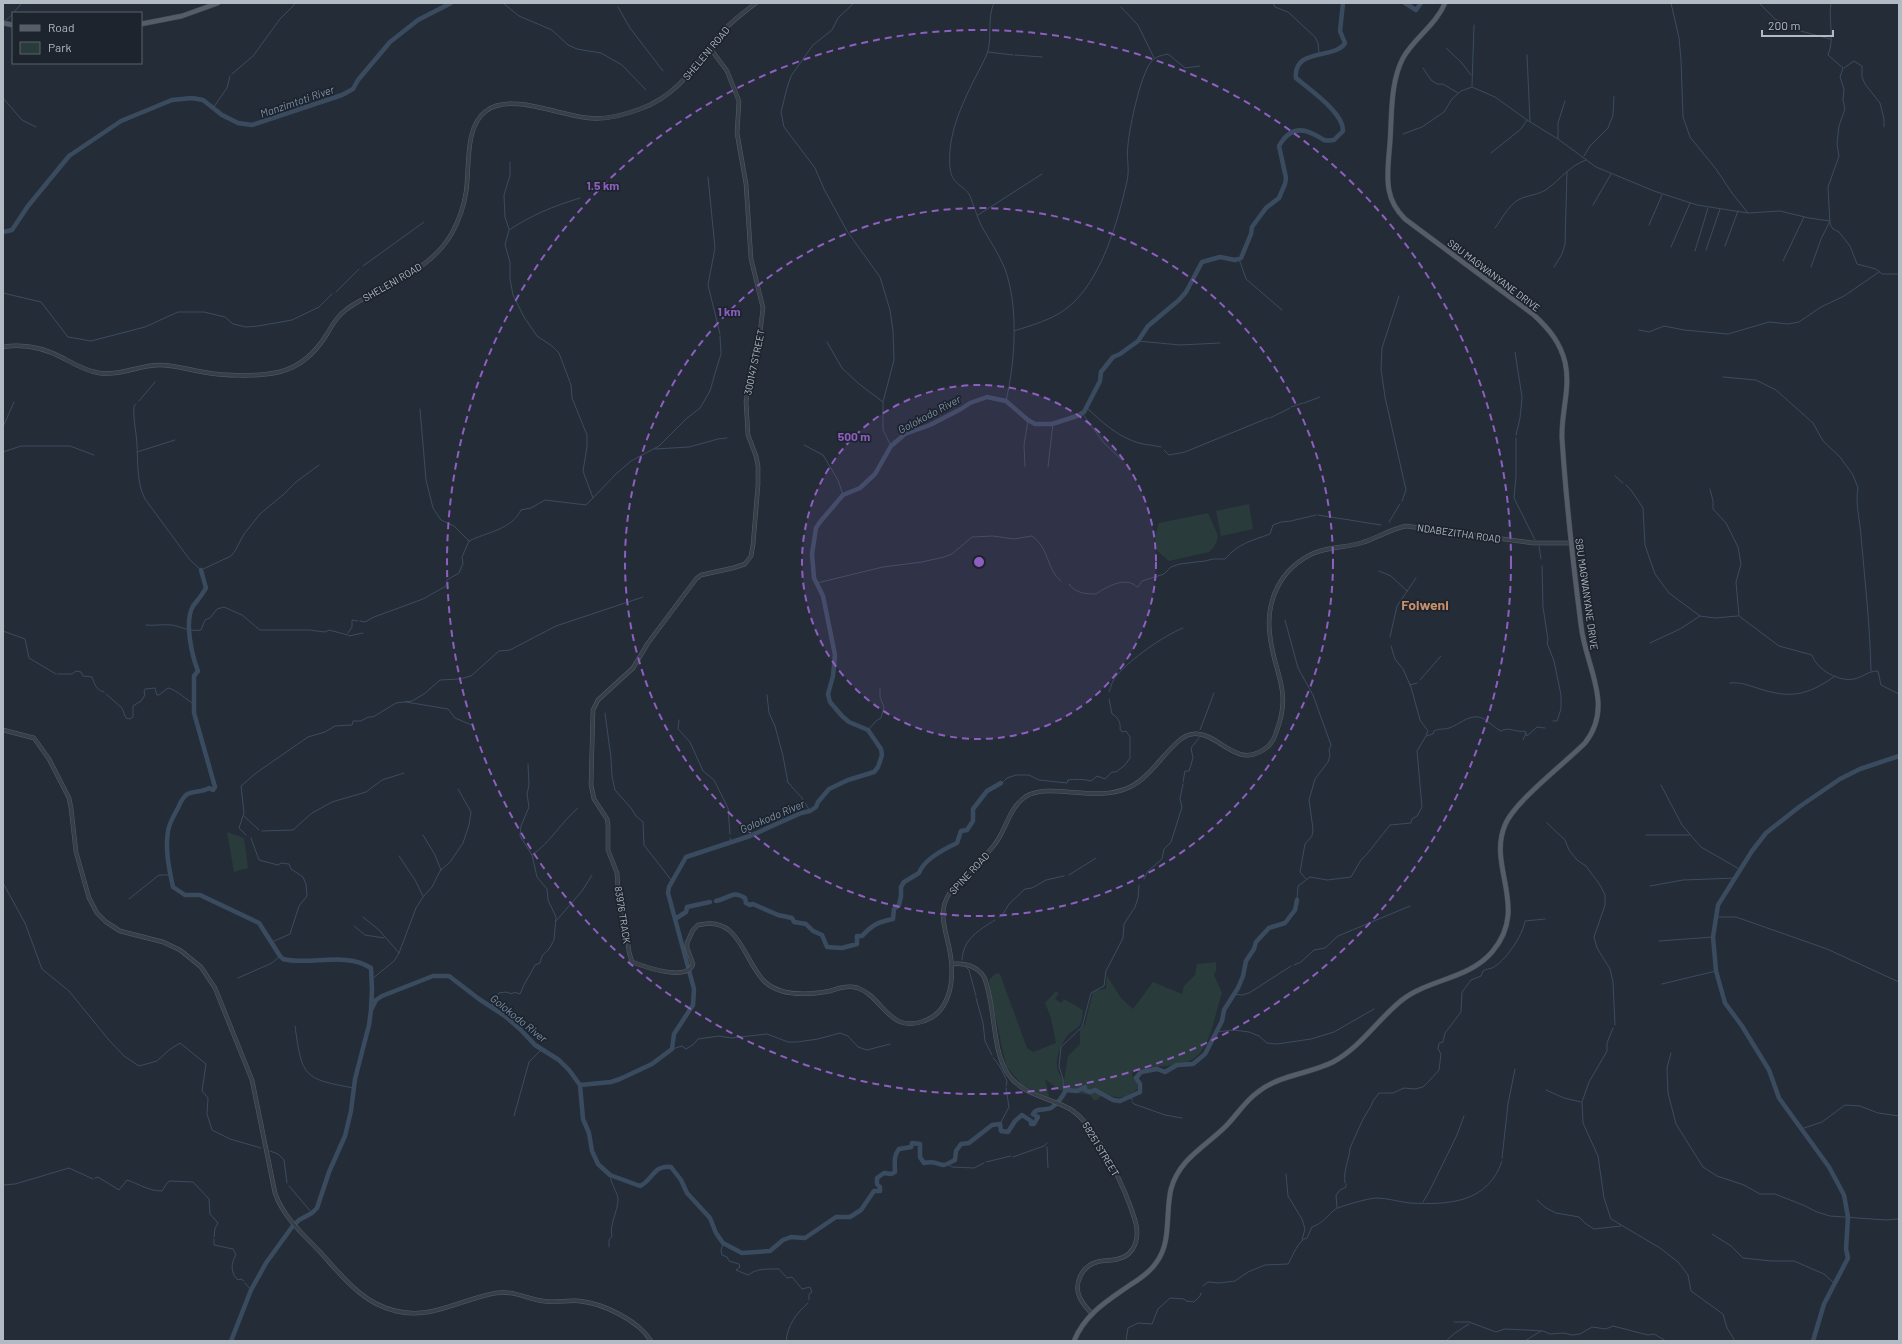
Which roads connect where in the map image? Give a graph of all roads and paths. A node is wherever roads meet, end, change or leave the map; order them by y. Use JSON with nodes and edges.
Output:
{"nodes":[{"id":1,"x":218,"y":3,"type":"edge"},
{"id":2,"x":756,"y":3,"type":"edge"},
{"id":3,"x":1445,"y":3,"type":"edge"},
{"id":4,"x":142,"y":24,"type":"edge"},
{"id":5,"x":710,"y":48,"type":"junction"},
{"id":6,"x":3,"y":347,"type":"edge"},
{"id":7,"x":1571,"y":543,"type":"junction"},
{"id":8,"x":3,"y":730,"type":"edge"},
{"id":9,"x":1158,"y":764,"type":"joint"},
{"id":10,"x":594,"y":799,"type":"joint"},
{"id":11,"x":709,"y":923,"type":"joint"},
{"id":12,"x":952,"y":964,"type":"junction"},
{"id":13,"x":1091,"y":1313,"type":"junction"},
{"id":14,"x":651,"y":1341,"type":"edge"},
{"id":15,"x":1074,"y":1341,"type":"edge"}],
"edges":[{"from":1,"to":4,"type":"main road"},
{"from":2,"to":5,"type":"street","name":"SHELENI ROAD"},
{"from":3,"to":7,"type":"main road","name":"SBU MAGWANYANE DRIVE"},
{"from":5,"to":6,"type":"street","name":"SHELENI ROAD"},
{"from":5,"to":10,"type":"street","name":"300147 STREET"},
{"from":7,"to":9,"type":"street","name":"NDABEZITHA ROAD"},
{"from":7,"to":13,"type":"main road","name":"SBU MAGWANYANE DRIVE"},
{"from":8,"to":14,"type":"street"},
{"from":9,"to":12,"type":"street","name":"SPINE ROAD"},
{"from":10,"to":11,"type":"street","name":"83976 TRACK"},
{"from":11,"to":12,"type":"street","name":"SPINE ROAD"},
{"from":12,"to":13,"type":"street","name":"58251 STREET"},
{"from":13,"to":15,"type":"main road","name":"SBU MAGWANYANE DRIVE"}]}
